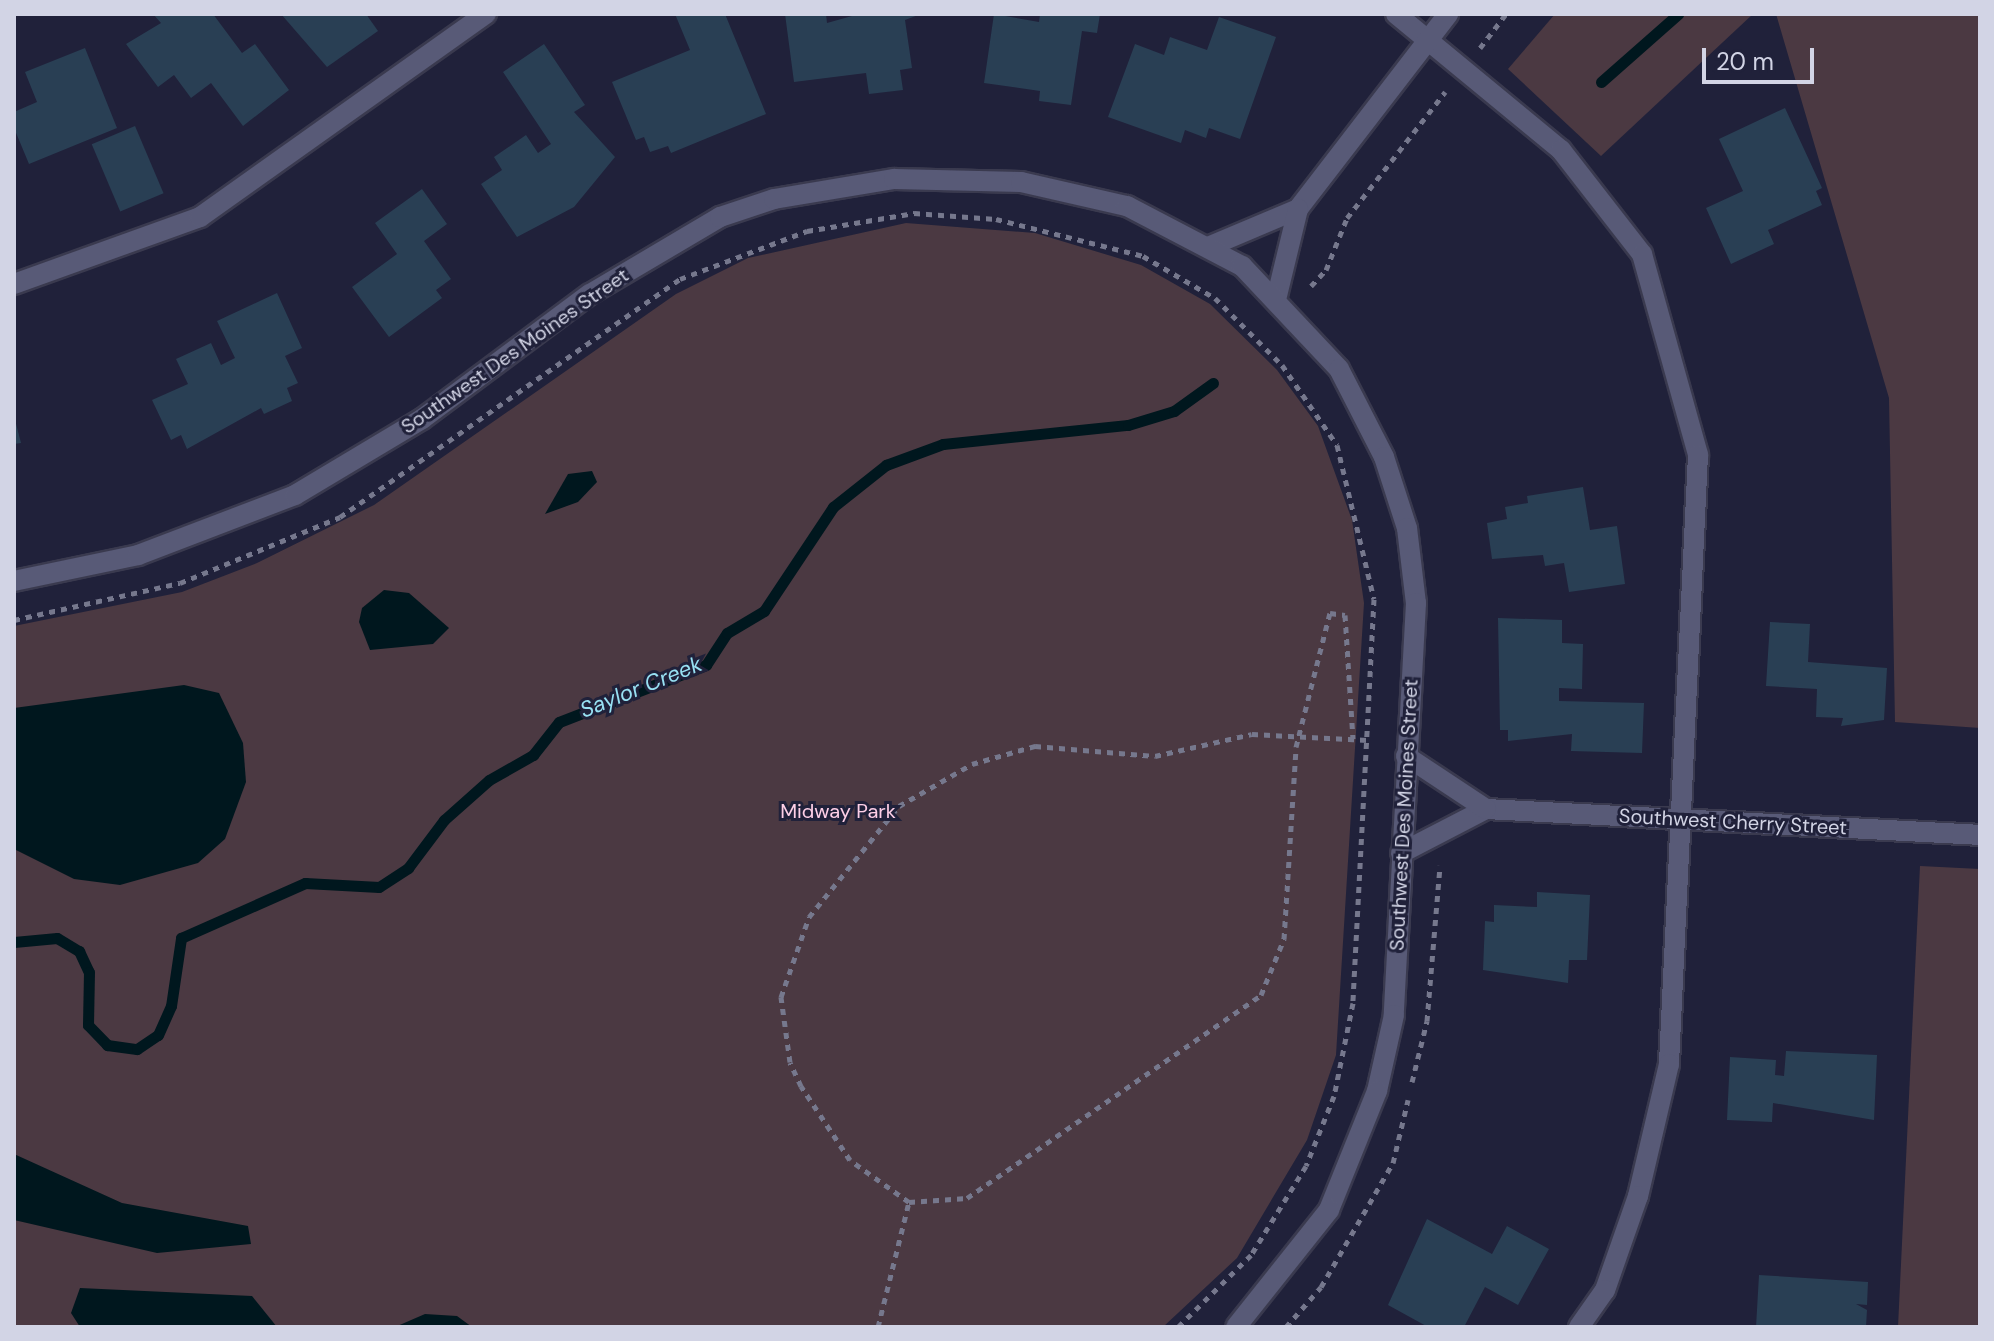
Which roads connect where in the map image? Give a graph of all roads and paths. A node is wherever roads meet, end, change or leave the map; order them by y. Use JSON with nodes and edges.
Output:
{"nodes":[{"id":1,"x":486,"y":14,"type":"edge"},
{"id":2,"x":1396,"y":14,"type":"edge"},
{"id":3,"x":1448,"y":14,"type":"edge"},
{"id":4,"x":1506,"y":14,"type":"edge"},
{"id":5,"x":1430,"y":39,"type":"junction"},
{"id":6,"x":1475,"y":54,"type":"dead end"},
{"id":7,"x":1453,"y":82,"type":"dead end"},
{"id":8,"x":1298,"y":209,"type":"junction"},
{"id":9,"x":1208,"y":247,"type":"junction"},
{"id":10,"x":14,"y":284,"type":"edge"},
{"id":11,"x":1306,"y":290,"type":"dead end"},
{"id":12,"x":1277,"y":296,"type":"junction"},
{"id":13,"x":14,"y":581,"type":"edge"},
{"id":14,"x":14,"y":620,"type":"edge"},
{"id":15,"x":1298,"y":739,"type":"junction"},
{"id":16,"x":1353,"y":739,"type":"junction"},
{"id":17,"x":1368,"y":740,"type":"junction"},
{"id":18,"x":1406,"y":756,"type":"junction"},
{"id":19,"x":1486,"y":809,"type":"junction"},
{"id":20,"x":1683,"y":819,"type":"junction"},
{"id":21,"x":1980,"y":835,"type":"edge"},
{"id":22,"x":1401,"y":853,"type":"junction"},
{"id":23,"x":909,"y":1202,"type":"junction"},
{"id":24,"x":878,"y":1327,"type":"edge"},
{"id":25,"x":1178,"y":1327,"type":"edge"},
{"id":26,"x":1236,"y":1327,"type":"edge"},
{"id":27,"x":1579,"y":1327,"type":"edge"}],
"edges":[{"from":1,"to":10,"type":"street"},
{"from":2,"to":5,"type":"street"},
{"from":3,"to":5,"type":"street"},
{"from":4,"to":6,"type":"path"},
{"from":5,"to":8,"type":"street"},
{"from":5,"to":20,"type":"street"},
{"from":7,"to":11,"type":"path"},
{"from":8,"to":9,"type":"street"},
{"from":8,"to":12,"type":"street"},
{"from":9,"to":12,"type":"street","name":"Southwest Des Moines Street"},
{"from":9,"to":13,"type":"street","name":"Southwest Des Moines Street"},
{"from":12,"to":18,"type":"street","name":"Southwest Des Moines Street"},
{"from":14,"to":17,"type":"path"},
{"from":15,"to":16,"type":"path"},
{"from":15,"to":16,"type":"path"},
{"from":15,"to":23,"type":"path"},
{"from":15,"to":23,"type":"path"},
{"from":16,"to":17,"type":"path"},
{"from":17,"to":25,"type":"path"},
{"from":18,"to":19,"type":"street"},
{"from":18,"to":22,"type":"street","name":"Southwest Des Moines Street"},
{"from":19,"to":20,"type":"street","name":"Southwest Cherry Street"},
{"from":19,"to":22,"type":"street"},
{"from":20,"to":21,"type":"street","name":"Southwest Cherry Street"},
{"from":20,"to":27,"type":"street"},
{"from":22,"to":26,"type":"street","name":"Southwest Des Moines Street"},
{"from":23,"to":24,"type":"path"}]}
